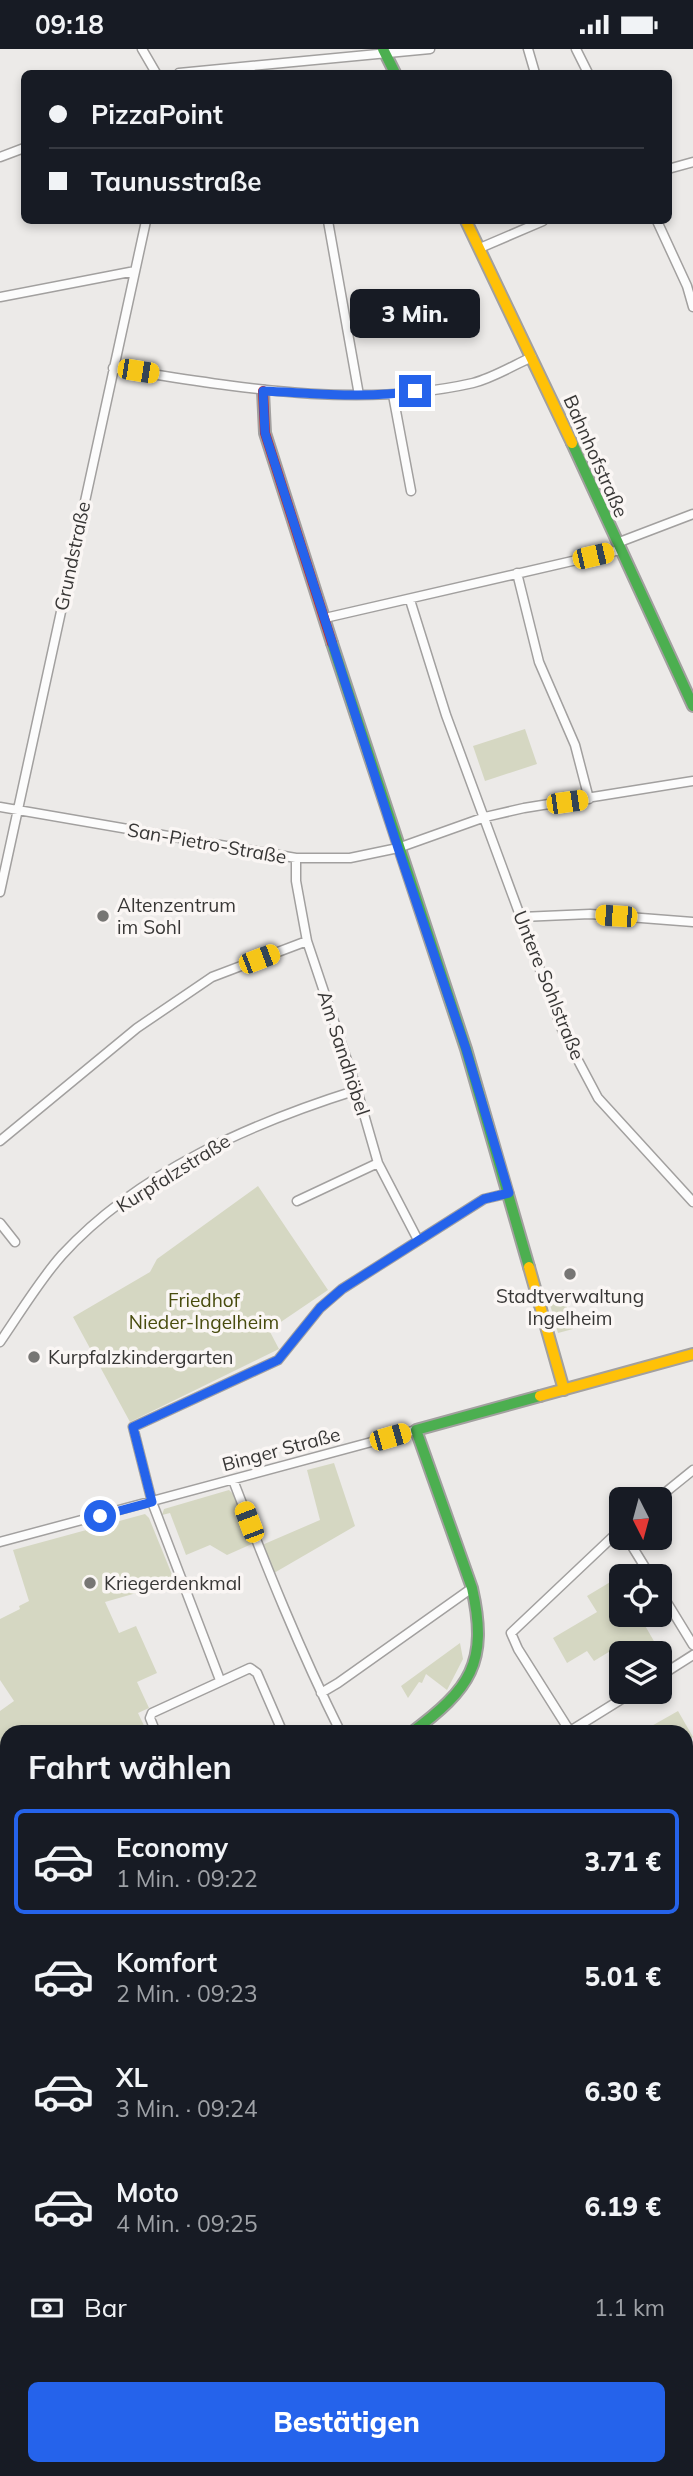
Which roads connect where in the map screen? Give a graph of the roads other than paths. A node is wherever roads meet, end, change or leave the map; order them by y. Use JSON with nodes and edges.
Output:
{"nodes":[{"id":1,"x":142,"y":49,"type":"edge"},
{"id":2,"x":430,"y":49,"type":"edge"},
{"id":3,"x":528,"y":49,"type":"edge"},
{"id":4,"x":576,"y":49,"type":"edge"},
{"id":5,"x":384,"y":51,"type":"edge"},
{"id":6,"x":154,"y":70,"type":"edge"},
{"id":7,"x":207,"y":70,"type":"edge"},
{"id":8,"x":394,"y":70,"type":"edge"},
{"id":9,"x":534,"y":70,"type":"edge"},
{"id":10,"x":586,"y":70,"type":"edge"},
{"id":11,"x":21,"y":149,"type":"edge"},
{"id":12,"x":0,"y":156,"type":"edge"},
{"id":13,"x":693,"y":162,"type":"edge"},
{"id":14,"x":672,"y":168,"type":"edge"},
{"id":15,"x":145,"y":224,"type":"edge"},
{"id":16,"x":328,"y":224,"type":"edge"},
{"id":17,"x":468,"y":224,"type":"edge"},
{"id":18,"x":536,"y":224,"type":"edge"},
{"id":19,"x":658,"y":224,"type":"edge"},
{"id":20,"x":480,"y":248,"type":"junction"},
{"id":21,"x":135,"y":271,"type":"junction"},
{"id":22,"x":690,"y":287,"type":"edge"},
{"id":23,"x":0,"y":297,"type":"edge"},
{"id":24,"x":693,"y":307,"type":"edge"},
{"id":25,"x":532,"y":357,"type":"junction"},
{"id":26,"x":113,"y":367,"type":"junction"},
{"id":27,"x":263,"y":391,"type":"junction"},
{"id":28,"x":359,"y":395,"type":"junction"},
{"id":29,"x":393,"y":395,"type":"junction"},
{"id":30,"x":411,"y":491,"type":"dead end"},
{"id":31,"x":693,"y":514,"type":"edge"},
{"id":32,"x":618,"y":547,"type":"junction"},
{"id":33,"x":517,"y":573,"type":"junction"},
{"id":34,"x":410,"y":600,"type":"junction"},
{"id":35,"x":325,"y":618,"type":"junction"},
{"id":36,"x":693,"y":706,"type":"edge"},
{"id":37,"x":693,"y":781,"type":"edge"},
{"id":38,"x":589,"y":799,"type":"junction"},
{"id":39,"x":0,"y":807,"type":"edge"},
{"id":40,"x":17,"y":810,"type":"junction"},
{"id":41,"x":485,"y":817,"type":"junction"},
{"id":42,"x":398,"y":848,"type":"junction"},
{"id":43,"x":296,"y":858,"type":"junction"},
{"id":44,"x":0,"y":892,"type":"edge"},
{"id":45,"x":521,"y":917,"type":"junction"},
{"id":46,"x":693,"y":922,"type":"edge"},
{"id":47,"x":307,"y":941,"type":"junction"},
{"id":48,"x":357,"y":1090,"type":"junction"},
{"id":49,"x":0,"y":1141,"type":"edge"},
{"id":50,"x":378,"y":1163,"type":"junction"},
{"id":51,"x":509,"y":1193,"type":"junction"},
{"id":52,"x":296,"y":1201,"type":"dead end"},
{"id":53,"x":693,"y":1202,"type":"edge"},
{"id":54,"x":0,"y":1223,"type":"edge"},
{"id":55,"x":418,"y":1240,"type":"junction"},
{"id":56,"x":15,"y":1242,"type":"dead end"},
{"id":57,"x":0,"y":1342,"type":"edge"},
{"id":58,"x":693,"y":1354,"type":"edge"},
{"id":59,"x":564,"y":1390,"type":"junction"},
{"id":60,"x":416,"y":1430,"type":"junction"},
{"id":61,"x":693,"y":1470,"type":"edge"},
{"id":62,"x":233,"y":1481,"type":"junction"},
{"id":63,"x":672,"y":1487,"type":"edge"},
{"id":64,"x":152,"y":1502,"type":"junction"},
{"id":65,"x":609,"y":1540,"type":"edge"},
{"id":66,"x":0,"y":1542,"type":"edge"},
{"id":67,"x":472,"y":1588,"type":"junction"},
{"id":68,"x":672,"y":1611,"type":"edge"},
{"id":69,"x":693,"y":1646,"type":"edge"},
{"id":70,"x":693,"y":1655,"type":"edge"},
{"id":71,"x":672,"y":1668,"type":"edge"},
{"id":72,"x":220,"y":1680,"type":"junction"},
{"id":73,"x":321,"y":1693,"type":"junction"},
{"id":74,"x":614,"y":1704,"type":"edge"},
{"id":75,"x":153,"y":1725,"type":"edge"},
{"id":76,"x":279,"y":1725,"type":"edge"},
{"id":77,"x":337,"y":1725,"type":"edge"},
{"id":78,"x":422,"y":1725,"type":"edge"},
{"id":79,"x":565,"y":1725,"type":"edge"},
{"id":80,"x":580,"y":1725,"type":"edge"}],
"edges":[{"from":1,"to":6,"type":"street"},
{"from":2,"to":5,"type":"street"},
{"from":3,"to":9,"type":"street"},
{"from":4,"to":10,"type":"street"},
{"from":5,"to":7,"type":"street"},
{"from":5,"to":8,"type":"street"},
{"from":11,"to":12,"type":"street"},
{"from":13,"to":14,"type":"street"},
{"from":15,"to":21,"type":"street","name":"Grundstraße"},
{"from":16,"to":28,"type":"street"},
{"from":17,"to":20,"type":"street","name":"Bahnhofstraße"},
{"from":18,"to":20,"type":"street"},
{"from":19,"to":22,"type":"street"},
{"from":20,"to":25,"type":"street","name":"Bahnhofstraße"},
{"from":21,"to":23,"type":"street"},
{"from":21,"to":26,"type":"street","name":"Grundstraße"},
{"from":22,"to":24,"type":"street"},
{"from":25,"to":29,"type":"street"},
{"from":25,"to":32,"type":"street","name":"Bahnhofstraße"},
{"from":26,"to":27,"type":"street"},
{"from":26,"to":40,"type":"street","name":"Grundstraße"},
{"from":27,"to":28,"type":"street"},
{"from":27,"to":35,"type":"street"},
{"from":28,"to":29,"type":"street"},
{"from":29,"to":30,"type":"street"},
{"from":31,"to":32,"type":"street"},
{"from":32,"to":33,"type":"street"},
{"from":32,"to":36,"type":"street","name":"Bahnhofstraße"},
{"from":33,"to":34,"type":"street"},
{"from":33,"to":38,"type":"street"},
{"from":34,"to":35,"type":"street"},
{"from":34,"to":41,"type":"street","name":"Untere Sohlstraße"},
{"from":35,"to":42,"type":"street"},
{"from":37,"to":38,"type":"street","name":"San-Pietro-Straße"},
{"from":38,"to":41,"type":"street","name":"San-Pietro-Straße"},
{"from":39,"to":40,"type":"street","name":"San-Pietro-Straße"},
{"from":40,"to":43,"type":"street","name":"San-Pietro-Straße"},
{"from":40,"to":44,"type":"street","name":"Grundstraße"},
{"from":41,"to":42,"type":"street","name":"San-Pietro-Straße"},
{"from":41,"to":45,"type":"street","name":"Untere Sohlstraße"},
{"from":42,"to":43,"type":"street","name":"San-Pietro-Straße"},
{"from":42,"to":51,"type":"street"},
{"from":43,"to":47,"type":"street","name":"Am Sandhöbel"},
{"from":45,"to":46,"type":"street"},
{"from":45,"to":53,"type":"street","name":"Untere Sohlstraße"},
{"from":47,"to":48,"type":"street","name":"Am Sandhöbel"},
{"from":47,"to":49,"type":"street"},
{"from":48,"to":50,"type":"street","name":"Am Sandhöbel"},
{"from":48,"to":57,"type":"street","name":"Kurpfalzstraße"},
{"from":50,"to":52,"type":"street"},
{"from":50,"to":55,"type":"street","name":"Am Sandhöbel"},
{"from":51,"to":55,"type":"street"},
{"from":51,"to":59,"type":"street"},
{"from":54,"to":56,"type":"street"},
{"from":55,"to":64,"type":"street"},
{"from":58,"to":59,"type":"street","name":"Binger Straße"},
{"from":59,"to":60,"type":"street","name":"Binger Straße"},
{"from":60,"to":62,"type":"street","name":"Binger Straße"},
{"from":60,"to":67,"type":"street"},
{"from":61,"to":63,"type":"street"},
{"from":62,"to":64,"type":"street","name":"Binger Straße"},
{"from":62,"to":73,"type":"street"},
{"from":64,"to":66,"type":"street","name":"Binger Straße"},
{"from":64,"to":72,"type":"street"},
{"from":65,"to":79,"type":"street"},
{"from":67,"to":73,"type":"street"},
{"from":67,"to":78,"type":"street"},
{"from":68,"to":69,"type":"street"},
{"from":70,"to":71,"type":"street"},
{"from":72,"to":75,"type":"street"},
{"from":72,"to":76,"type":"street"},
{"from":73,"to":77,"type":"street"},
{"from":74,"to":80,"type":"street"}]}
